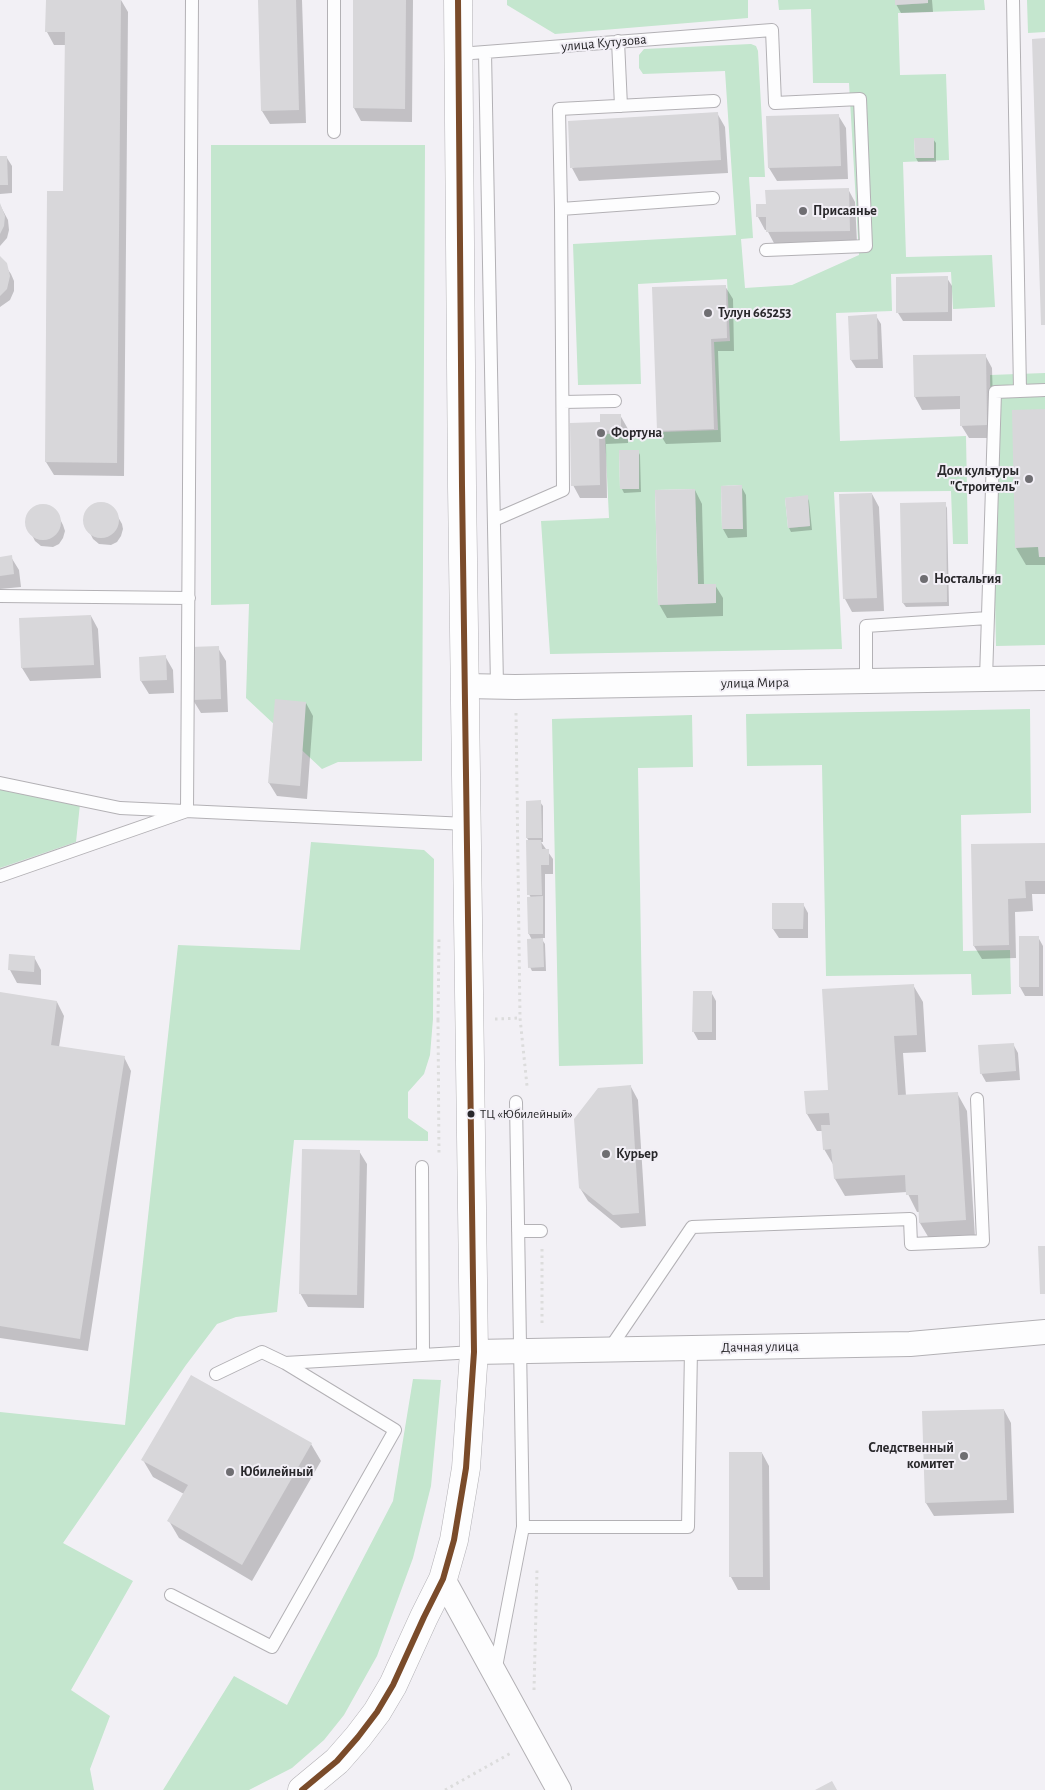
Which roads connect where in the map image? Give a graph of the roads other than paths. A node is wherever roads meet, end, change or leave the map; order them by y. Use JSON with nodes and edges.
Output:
{"nodes":[{"id":1,"x":192,"y":0,"type":"edge"},
{"id":2,"x":334,"y":0,"type":"edge"},
{"id":3,"x":458,"y":0,"type":"edge"},
{"id":4,"x":1013,"y":0,"type":"edge"},
{"id":5,"x":618,"y":41,"type":"junction"},
{"id":6,"x":472,"y":53,"type":"junction"},
{"id":7,"x":714,"y":101,"type":"dead end"},
{"id":8,"x":621,"y":106,"type":"junction"},
{"id":9,"x":334,"y":132,"type":"dead end"},
{"id":10,"x":713,"y":198,"type":"dead end"},
{"id":11,"x":561,"y":209,"type":"junction"},
{"id":12,"x":766,"y":250,"type":"dead end"},
{"id":13,"x":1020,"y":390,"type":"junction"},
{"id":14,"x":1045,"y":390,"type":"edge"},
{"id":15,"x":616,"y":401,"type":"dead end"},
{"id":16,"x":563,"y":402,"type":"junction"},
{"id":17,"x":494,"y":520,"type":"junction"},
{"id":18,"x":0,"y":596,"type":"edge"},
{"id":19,"x":189,"y":598,"type":"junction"},
{"id":20,"x":988,"y":618,"type":"junction"},
{"id":21,"x":1045,"y":678,"type":"edge"},
{"id":22,"x":986,"y":679,"type":"junction"},
{"id":23,"x":866,"y":681,"type":"junction"},
{"id":24,"x":466,"y":686,"type":"junction"},
{"id":25,"x":506,"y":687,"type":"junction"},
{"id":26,"x":0,"y":783,"type":"edge"},
{"id":27,"x":187,"y":811,"type":"junction"},
{"id":28,"x":467,"y":824,"type":"junction"},
{"id":29,"x":0,"y":876,"type":"edge"},
{"id":30,"x":977,"y":1099,"type":"dead end"},
{"id":31,"x":516,"y":1102,"type":"dead end"},
{"id":32,"x":422,"y":1167,"type":"dead end"},
{"id":33,"x":518,"y":1231,"type":"junction"},
{"id":34,"x":541,"y":1231,"type":"dead end"},
{"id":35,"x":1045,"y":1332,"type":"edge"},
{"id":36,"x":691,"y":1349,"type":"junction"},
{"id":37,"x":608,"y":1350,"type":"junction"},
{"id":38,"x":474,"y":1352,"type":"junction"},
{"id":39,"x":520,"y":1352,"type":"junction"},
{"id":40,"x":423,"y":1356,"type":"junction"},
{"id":41,"x":285,"y":1363,"type":"junction"},
{"id":42,"x":216,"y":1374,"type":"dead end"},
{"id":43,"x":523,"y":1527,"type":"junction"},
{"id":44,"x":443,"y":1579,"type":"junction"},
{"id":45,"x":171,"y":1595,"type":"dead end"},
{"id":46,"x":495,"y":1673,"type":"junction"},
{"id":47,"x":302,"y":1790,"type":"edge"},
{"id":48,"x":559,"y":1790,"type":"edge"}],
"edges":[{"from":1,"to":19,"type":"lane"},
{"from":2,"to":9,"type":"lane"},
{"from":3,"to":6,"type":"highway"},
{"from":4,"to":13,"type":"lane"},
{"from":5,"to":6,"type":"lane","name":"улица Кутузова"},
{"from":5,"to":8,"type":"lane"},
{"from":5,"to":12,"type":"lane","name":"улица Кутузова"},
{"from":6,"to":17,"type":"lane"},
{"from":6,"to":24,"type":"highway"},
{"from":7,"to":8,"type":"lane"},
{"from":8,"to":11,"type":"lane"},
{"from":10,"to":11,"type":"lane"},
{"from":11,"to":16,"type":"lane"},
{"from":13,"to":14,"type":"lane"},
{"from":13,"to":20,"type":"lane"},
{"from":15,"to":16,"type":"lane"},
{"from":16,"to":17,"type":"lane"},
{"from":17,"to":25,"type":"lane"},
{"from":18,"to":19,"type":"lane"},
{"from":19,"to":27,"type":"lane"},
{"from":20,"to":22,"type":"lane"},
{"from":20,"to":23,"type":"lane"},
{"from":21,"to":22,"type":"street","name":"улица Мира"},
{"from":22,"to":23,"type":"street","name":"улица Мира"},
{"from":23,"to":25,"type":"street","name":"улица Мира"},
{"from":24,"to":25,"type":"street","name":"улица Мира"},
{"from":24,"to":28,"type":"highway"},
{"from":26,"to":27,"type":"lane"},
{"from":27,"to":28,"type":"lane"},
{"from":27,"to":29,"type":"lane"},
{"from":28,"to":38,"type":"highway"},
{"from":30,"to":37,"type":"lane"},
{"from":31,"to":33,"type":"lane"},
{"from":32,"to":40,"type":"lane"},
{"from":33,"to":34,"type":"lane"},
{"from":33,"to":39,"type":"lane"},
{"from":35,"to":36,"type":"street","name":"Дачная улица"},
{"from":36,"to":37,"type":"street","name":"Дачная улица"},
{"from":36,"to":43,"type":"lane"},
{"from":37,"to":39,"type":"street","name":"Дачная улица"},
{"from":38,"to":39,"type":"street","name":"Дачная улица"},
{"from":38,"to":40,"type":"lane"},
{"from":38,"to":44,"type":"highway"},
{"from":39,"to":43,"type":"lane"},
{"from":40,"to":41,"type":"lane"},
{"from":41,"to":42,"type":"lane"},
{"from":41,"to":45,"type":"lane"},
{"from":43,"to":46,"type":"lane"},
{"from":44,"to":46,"type":"street"},
{"from":44,"to":47,"type":"highway"},
{"from":46,"to":48,"type":"street"}]}
